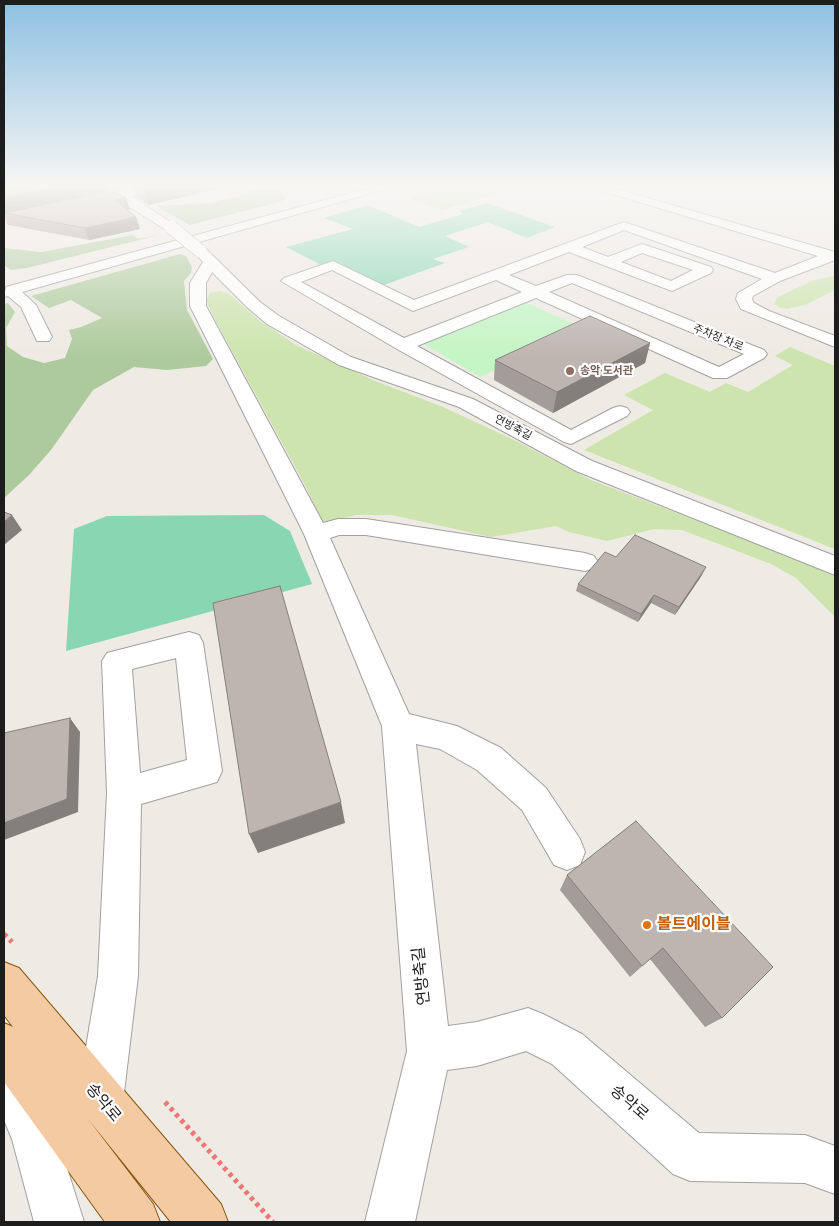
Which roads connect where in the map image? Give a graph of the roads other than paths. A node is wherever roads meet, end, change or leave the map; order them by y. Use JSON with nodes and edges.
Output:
{"nodes":[{"id":1,"x":166,"y":243,"type":"edge"},
{"id":2,"x":175,"y":243,"type":"edge"},
{"id":3,"x":191,"y":243,"type":"edge"},
{"id":4,"x":579,"y":243,"type":"edge"},
{"id":5,"x":674,"y":243,"type":"edge"},
{"id":6,"x":793,"y":243,"type":"edge"},
{"id":7,"x":569,"y":247,"type":"junction"},
{"id":8,"x":834,"y":255,"type":"edge"},
{"id":9,"x":206,"y":256,"type":"junction"},
{"id":10,"x":608,"y":262,"type":"junction"},
{"id":11,"x":496,"y":275,"type":"junction"},
{"id":12,"x":775,"y":278,"type":"junction"},
{"id":13,"x":6,"y":288,"type":"edge"},
{"id":14,"x":536,"y":292,"type":"junction"},
{"id":15,"x":43,"y":337,"type":"dead end"},
{"id":16,"x":835,"y":342,"type":"edge"},
{"id":17,"x":403,"y":345,"type":"junction"},
{"id":18,"x":471,"y":382,"type":"junction"},
{"id":19,"x":440,"y":395,"type":"junction"},
{"id":20,"x":620,"y":412,"type":"dead end"},
{"id":21,"x":316,"y":534,"type":"junction"},
{"id":22,"x":585,"y":562,"type":"dead end"},
{"id":23,"x":835,"y":566,"type":"edge"},
{"id":24,"x":398,"y":726,"type":"junction"},
{"id":25,"x":124,"y":792,"type":"dead end"},
{"id":26,"x":567,"y":852,"type":"dead end"},
{"id":27,"x":4,"y":983,"type":"edge"},
{"id":28,"x":4,"y":1044,"type":"edge"},
{"id":29,"x":429,"y":1051,"type":"junction"},
{"id":30,"x":4,"y":1068,"type":"edge"},
{"id":31,"x":100,"y":1101,"type":"junction"},
{"id":32,"x":835,"y":1170,"type":"edge"},
{"id":33,"x":59,"y":1222,"type":"edge"},
{"id":34,"x":135,"y":1222,"type":"edge"},
{"id":35,"x":203,"y":1222,"type":"edge"},
{"id":36,"x":390,"y":1222,"type":"edge"}],
"edges":[{"from":1,"to":13,"type":"street"},
{"from":2,"to":13,"type":"street"},
{"from":3,"to":9,"type":"street","bridge":true},
{"from":4,"to":7,"type":"street"},
{"from":5,"to":12,"type":"street"},
{"from":6,"to":8,"type":"street"},
{"from":7,"to":10,"type":"street"},
{"from":7,"to":11,"type":"street"},
{"from":8,"to":12,"type":"street"},
{"from":9,"to":19,"type":"street","name":"연방축길"},
{"from":9,"to":21,"type":"street","name":"연방축길"},
{"from":10,"to":10,"type":"street"},
{"from":11,"to":14,"type":"street","name":"주차장 차로"},
{"from":11,"to":17,"type":"street"},
{"from":12,"to":16,"type":"street"},
{"from":13,"to":15,"type":"street"},
{"from":14,"to":14,"type":"street","name":"주차장 차로"},
{"from":14,"to":17,"type":"street","name":"주차장 차로"},
{"from":17,"to":18,"type":"street"},
{"from":18,"to":19,"type":"street"},
{"from":18,"to":20,"type":"street"},
{"from":19,"to":23,"type":"street","name":"연방축길"},
{"from":21,"to":22,"type":"street"},
{"from":21,"to":24,"type":"street","name":"연방축길"},
{"from":24,"to":26,"type":"street"},
{"from":24,"to":29,"type":"street","name":"연방축길"},
{"from":25,"to":31,"type":"street"},
{"from":27,"to":31,"type":"main road","name":"송악로"},
{"from":28,"to":34,"type":"main road"},
{"from":29,"to":32,"type":"street","name":"송악로"},
{"from":29,"to":36,"type":"street","name":"연방축길"},
{"from":30,"to":33,"type":"street"},
{"from":31,"to":35,"type":"main road","name":"송악로"}]}
